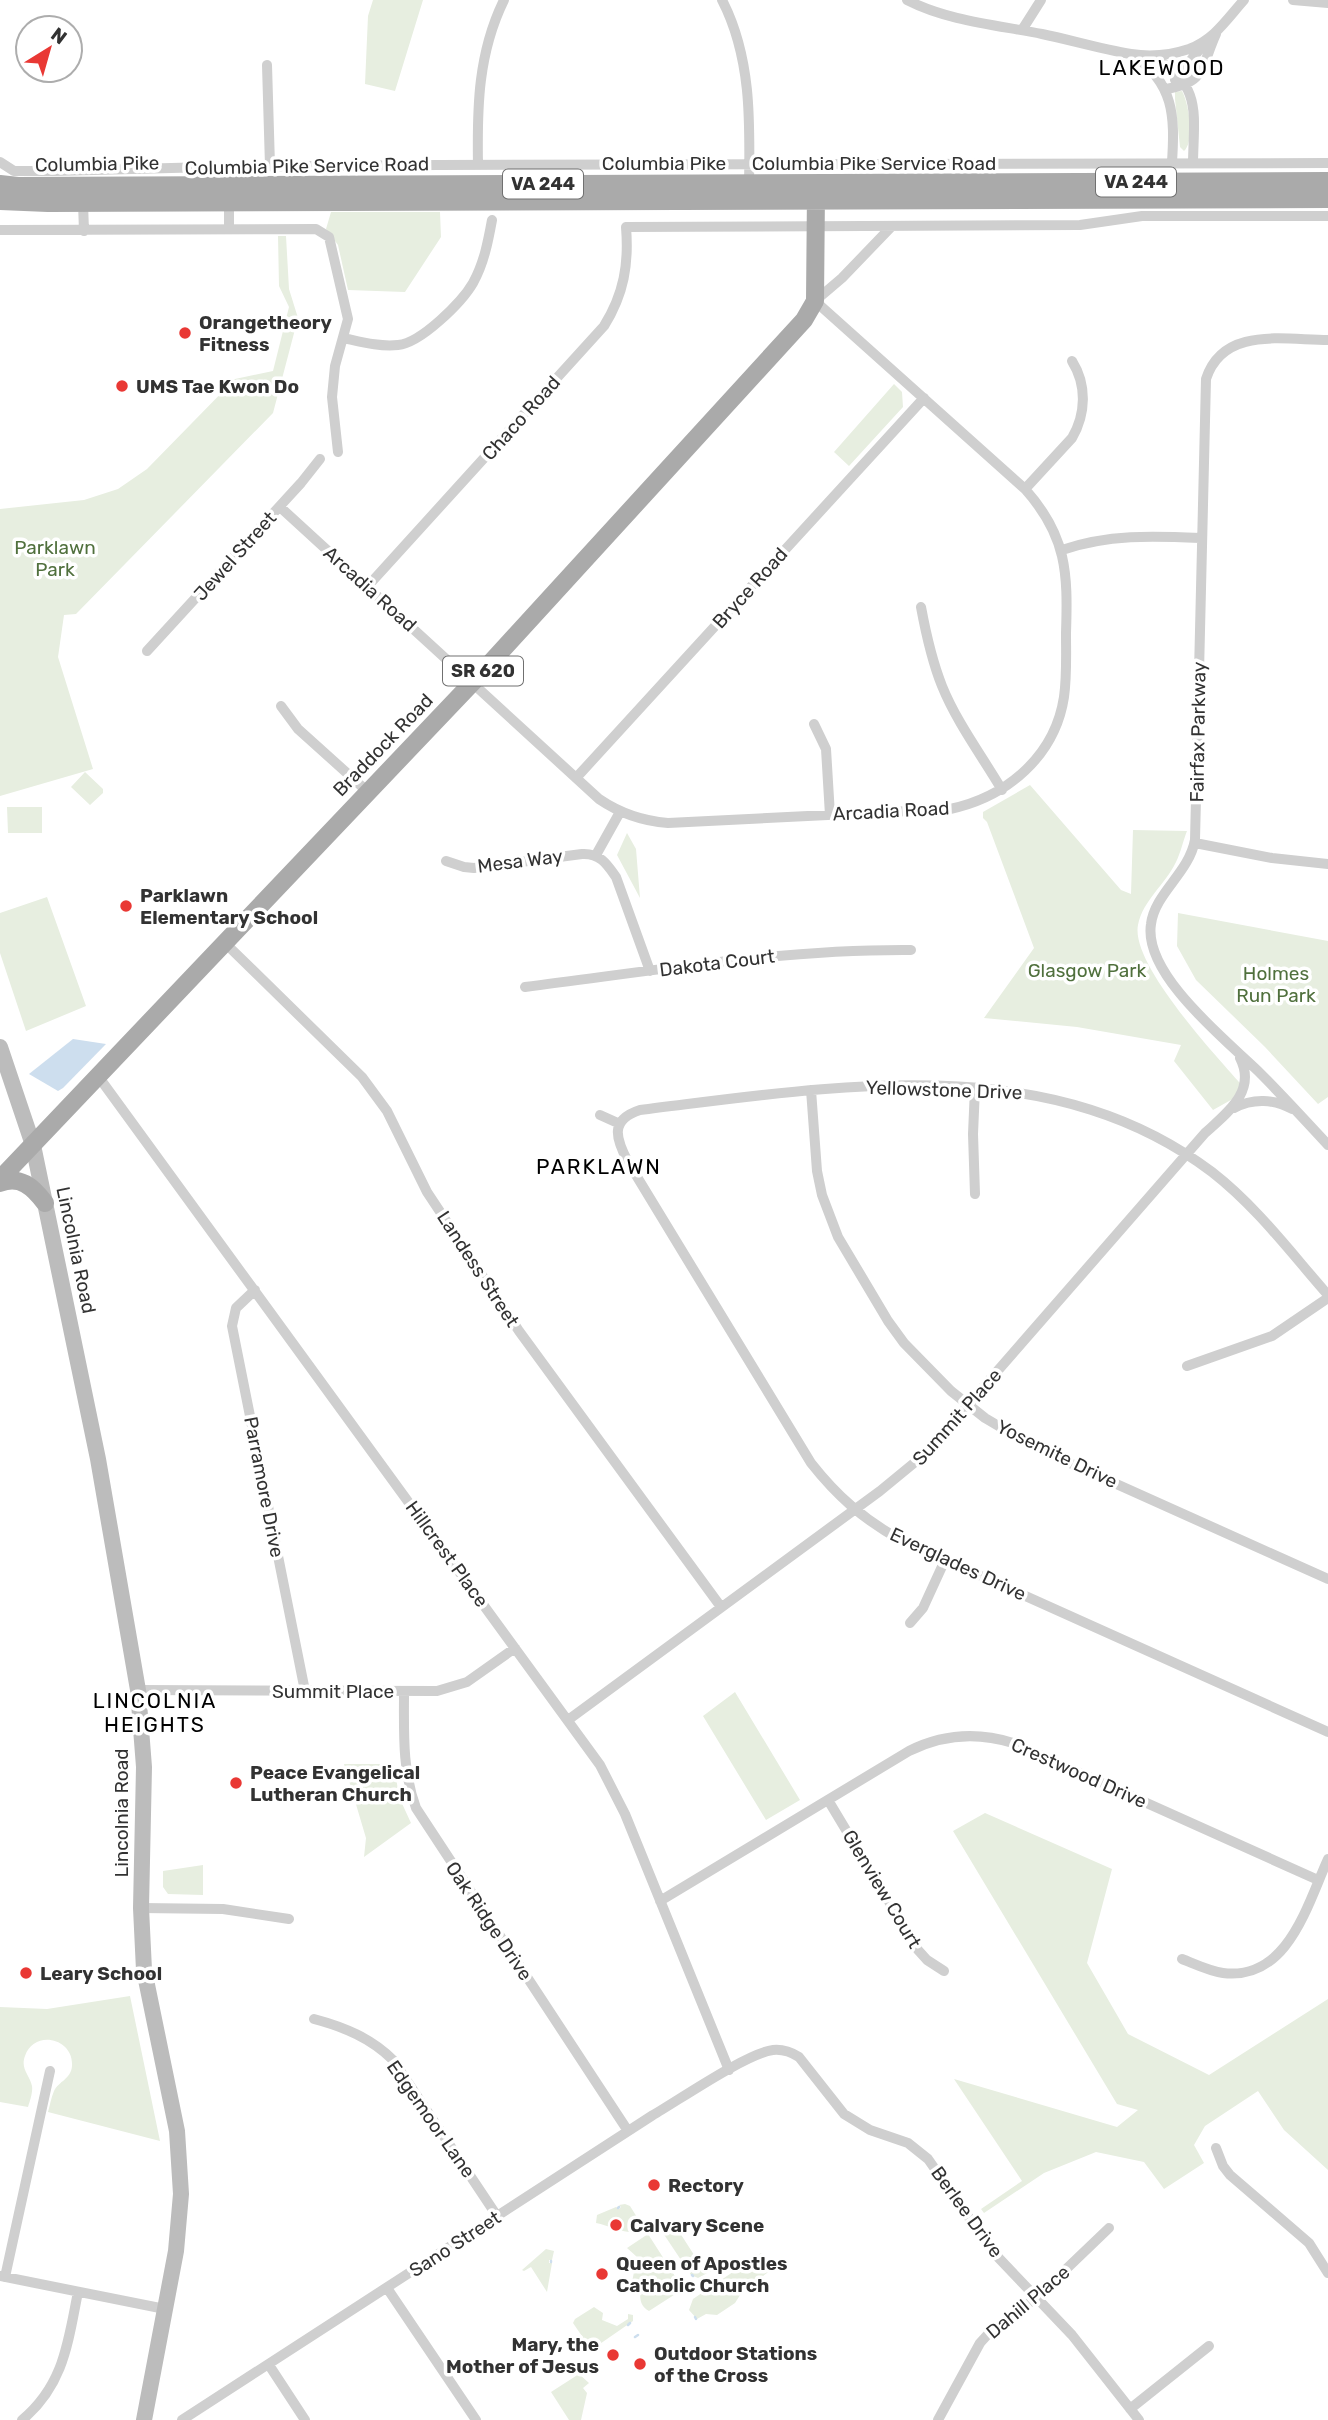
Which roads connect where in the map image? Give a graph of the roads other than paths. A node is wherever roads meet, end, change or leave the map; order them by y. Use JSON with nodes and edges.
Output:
{"nodes":[{"id":1,"x":504,"y":0,"type":"edge"},
{"id":2,"x":722,"y":0,"type":"edge"},
{"id":3,"x":907,"y":0,"type":"edge"},
{"id":4,"x":1041,"y":0,"type":"edge"},
{"id":5,"x":1244,"y":0,"type":"edge"},
{"id":6,"x":1293,"y":0,"type":"edge"},
{"id":7,"x":1328,"y":3,"type":"edge"},
{"id":8,"x":1022,"y":30,"type":"junction"},
{"id":9,"x":1217,"y":32,"type":"junction"},
{"id":10,"x":1205,"y":41,"type":"junction"},
{"id":11,"x":1131,"y":54,"type":"junction"},
{"id":12,"x":1150,"y":55,"type":"junction"},
{"id":13,"x":267,"y":65,"type":"dead end"},
{"id":14,"x":1178,"y":77,"type":"junction"},
{"id":15,"x":1186,"y":86,"type":"junction"},
{"id":16,"x":1166,"y":89,"type":"junction"},
{"id":17,"x":1182,"y":162,"type":"junction"},
{"id":18,"x":1,"y":163,"type":"edge"},
{"id":19,"x":1328,"y":163,"type":"edge"},
{"id":20,"x":749,"y":164,"type":"junction"},
{"id":21,"x":478,"y":165,"type":"junction"},
{"id":22,"x":270,"y":166,"type":"junction"},
{"id":23,"x":1328,"y":181,"type":"edge"},
{"id":24,"x":0,"y":184,"type":"edge"},
{"id":25,"x":228,"y":184,"type":"junction"},
{"id":26,"x":1181,"y":191,"type":"junction"},
{"id":27,"x":748,"y":192,"type":"junction"},
{"id":28,"x":816,"y":192,"type":"junction"},
{"id":29,"x":1328,"y":200,"type":"edge"},
{"id":30,"x":0,"y":201,"type":"edge"},
{"id":31,"x":83,"y":203,"type":"junction"},
{"id":32,"x":1328,"y":216,"type":"edge"},
{"id":33,"x":492,"y":220,"type":"dead end"},
{"id":34,"x":817,"y":226,"type":"junction"},
{"id":35,"x":892,"y":226,"type":"junction"},
{"id":36,"x":229,"y":229,"type":"junction"},
{"id":37,"x":0,"y":230,"type":"edge"},
{"id":38,"x":84,"y":231,"type":"junction"},
{"id":39,"x":815,"y":301,"type":"junction"},
{"id":40,"x":344,"y":338,"type":"junction"},
{"id":41,"x":1328,"y":340,"type":"edge"},
{"id":42,"x":1072,"y":361,"type":"dead end"},
{"id":43,"x":925,"y":398,"type":"junction"},
{"id":44,"x":338,"y":452,"type":"dead end"},
{"id":45,"x":320,"y":459,"type":"dead end"},
{"id":46,"x":1025,"y":489,"type":"junction"},
{"id":47,"x":279,"y":507,"type":"junction"},
{"id":48,"x":1202,"y":538,"type":"junction"},
{"id":49,"x":1062,"y":550,"type":"junction"},
{"id":50,"x":367,"y":587,"type":"junction"},
{"id":51,"x":921,"y":607,"type":"dead end"},
{"id":52,"x":148,"y":651,"type":"dead end"},
{"id":53,"x":472,"y":682,"type":"junction"},
{"id":54,"x":281,"y":706,"type":"dead end"},
{"id":55,"x":814,"y":724,"type":"dead end"},
{"id":56,"x":576,"y":778,"type":"junction"},
{"id":57,"x":1002,"y":790,"type":"junction"},
{"id":58,"x":368,"y":792,"type":"junction"},
{"id":59,"x":620,"y":812,"type":"junction"},
{"id":60,"x":830,"y":815,"type":"junction"},
{"id":61,"x":1195,"y":843,"type":"junction"},
{"id":62,"x":596,"y":855,"type":"junction"},
{"id":63,"x":446,"y":861,"type":"dead end"},
{"id":64,"x":1328,"y":863,"type":"edge"},
{"id":65,"x":225,"y":943,"type":"junction"},
{"id":66,"x":911,"y":950,"type":"dead end"},
{"id":67,"x":650,"y":971,"type":"junction"},
{"id":68,"x":525,"y":987,"type":"dead end"},
{"id":69,"x":0,"y":1047,"type":"edge"},
{"id":70,"x":1235,"y":1049,"type":"junction"},
{"id":71,"x":99,"y":1076,"type":"junction"},
{"id":72,"x":975,"y":1088,"type":"junction"},
{"id":73,"x":811,"y":1090,"type":"junction"},
{"id":74,"x":1228,"y":1111,"type":"junction"},
{"id":75,"x":600,"y":1115,"type":"dead end"},
{"id":76,"x":1302,"y":1117,"type":"junction"},
{"id":77,"x":620,"y":1124,"type":"junction"},
{"id":78,"x":33,"y":1145,"type":"junction"},
{"id":79,"x":1328,"y":1145,"type":"edge"},
{"id":80,"x":1187,"y":1154,"type":"junction"},
{"id":81,"x":0,"y":1181,"type":"edge"},
{"id":82,"x":975,"y":1194,"type":"dead end"},
{"id":83,"x":45,"y":1203,"type":"junction"},
{"id":84,"x":255,"y":1290,"type":"junction"},
{"id":85,"x":1328,"y":1296,"type":"edge"},
{"id":86,"x":1187,"y":1366,"type":"dead end"},
{"id":87,"x":969,"y":1406,"type":"junction"},
{"id":88,"x":854,"y":1510,"type":"junction"},
{"id":89,"x":945,"y":1560,"type":"junction"},
{"id":90,"x":1328,"y":1579,"type":"edge"},
{"id":91,"x":721,"y":1607,"type":"junction"},
{"id":92,"x":909,"y":1623,"type":"dead end"},
{"id":93,"x":516,"y":1648,"type":"junction"},
{"id":94,"x":138,"y":1690,"type":"junction"},
{"id":95,"x":304,"y":1692,"type":"junction"},
{"id":96,"x":404,"y":1692,"type":"junction"},
{"id":97,"x":568,"y":1720,"type":"junction"},
{"id":98,"x":1328,"y":1732,"type":"edge"},
{"id":99,"x":828,"y":1800,"type":"junction"},
{"id":100,"x":1328,"y":1859,"type":"edge"},
{"id":101,"x":1318,"y":1880,"type":"junction"},
{"id":102,"x":660,"y":1901,"type":"junction"},
{"id":103,"x":141,"y":1908,"type":"junction"},
{"id":104,"x":289,"y":1919,"type":"dead end"},
{"id":105,"x":1182,"y":1959,"type":"dead end"},
{"id":106,"x":944,"y":1971,"type":"dead end"},
{"id":107,"x":314,"y":2019,"type":"dead end"},
{"id":108,"x":729,"y":2070,"type":"junction"},
{"id":109,"x":50,"y":2071,"type":"dead end"},
{"id":110,"x":628,"y":2131,"type":"junction"},
{"id":111,"x":1216,"y":2148,"type":"dead end"},
{"id":112,"x":497,"y":2216,"type":"junction"},
{"id":113,"x":1109,"y":2228,"type":"dead end"},
{"id":114,"x":1328,"y":2273,"type":"edge"},
{"id":115,"x":3,"y":2277,"type":"edge"},
{"id":116,"x":387,"y":2288,"type":"junction"},
{"id":117,"x":78,"y":2292,"type":"junction"},
{"id":118,"x":1037,"y":2297,"type":"junction"},
{"id":119,"x":165,"y":2309,"type":"junction"},
{"id":120,"x":1209,"y":2346,"type":"dead end"},
{"id":121,"x":269,"y":2365,"type":"junction"},
{"id":122,"x":1130,"y":2409,"type":"junction"},
{"id":123,"x":22,"y":2420,"type":"edge"},
{"id":124,"x":144,"y":2420,"type":"edge"},
{"id":125,"x":182,"y":2420,"type":"edge"},
{"id":126,"x":305,"y":2420,"type":"edge"},
{"id":127,"x":476,"y":2420,"type":"edge"},
{"id":128,"x":938,"y":2420,"type":"edge"},
{"id":129,"x":1139,"y":2420,"type":"edge"}],
"edges":[{"from":1,"to":21,"type":"street"},
{"from":2,"to":20,"type":"street"},
{"from":3,"to":8,"type":"street"},
{"from":4,"to":8,"type":"street"},
{"from":5,"to":9,"type":"street"},
{"from":6,"to":7,"type":"street"},
{"from":8,"to":11,"type":"street"},
{"from":9,"to":10,"type":"street"},
{"from":9,"to":15,"type":"street"},
{"from":10,"to":12,"type":"street"},
{"from":10,"to":14,"type":"street"},
{"from":11,"to":12,"type":"street"},
{"from":11,"to":16,"type":"street"},
{"from":12,"to":14,"type":"street"},
{"from":13,"to":22,"type":"street"},
{"from":14,"to":15,"type":"street"},
{"from":14,"to":16,"type":"street"},
{"from":15,"to":16,"type":"street"},
{"from":15,"to":17,"type":"street"},
{"from":16,"to":17,"type":"street"},
{"from":17,"to":19,"type":"street","name":"Columbia Pike Service Road"},
{"from":17,"to":20,"type":"street","name":"Columbia Pike Service Road"},
{"from":17,"to":26,"type":"street"},
{"from":18,"to":25,"type":"street","name":"Columbia Pike Service Road"},
{"from":20,"to":21,"type":"street","name":"Columbia Pike Service Road"},
{"from":20,"to":27,"type":"street"},
{"from":21,"to":22,"type":"street","name":"Columbia Pike Service Road"},
{"from":22,"to":25,"type":"street","name":"Columbia Pike Service Road"},
{"from":23,"to":26,"type":"main road","name":"Columbia Pike","number":"VA 244"},
{"from":24,"to":25,"type":"main road","name":"Columbia Pike","number":"VA 244"},
{"from":25,"to":27,"type":"main road","name":"Columbia Pike","number":"VA 244"},
{"from":25,"to":31,"type":"main road","name":"Columbia Pike","number":"VA 244"},
{"from":25,"to":36,"type":"street"},
{"from":26,"to":28,"type":"main road","name":"Columbia Pike","number":"VA 244"},
{"from":26,"to":29,"type":"main road","name":"Columbia Pike","number":"VA 244"},
{"from":27,"to":28,"type":"main road","name":"Columbia Pike","number":"VA 244"},
{"from":28,"to":34,"type":"main road"},
{"from":30,"to":31,"type":"main road","name":"Columbia Pike","number":"VA 244"},
{"from":31,"to":38,"type":"street"},
{"from":32,"to":35,"type":"street"},
{"from":33,"to":40,"type":"street"},
{"from":34,"to":35,"type":"street"},
{"from":34,"to":39,"type":"main road"},
{"from":34,"to":50,"type":"street","name":"Chaco Road"},
{"from":35,"to":39,"type":"street","name":"Braddock Road"},
{"from":36,"to":38,"type":"street"},
{"from":36,"to":40,"type":"street"},
{"from":37,"to":38,"type":"street"},
{"from":39,"to":43,"type":"street","name":"Arcadia Road"},
{"from":39,"to":53,"type":"main road","name":"Braddock Road","number":"SR 620"},
{"from":40,"to":44,"type":"street"},
{"from":41,"to":48,"type":"street","name":"Fairfax Parkway"},
{"from":42,"to":46,"type":"street"},
{"from":43,"to":46,"type":"street","name":"Arcadia Road"},
{"from":43,"to":56,"type":"street","name":"Bryce Road"},
{"from":45,"to":47,"type":"street","name":"Jewel Street"},
{"from":46,"to":49,"type":"street","name":"Arcadia Road"},
{"from":47,"to":50,"type":"street","name":"Arcadia Road"},
{"from":47,"to":52,"type":"street","name":"Jewel Street"},
{"from":48,"to":49,"type":"street"},
{"from":48,"to":61,"type":"street","name":"Fairfax Parkway"},
{"from":49,"to":57,"type":"street","name":"Arcadia Road"},
{"from":50,"to":53,"type":"street","name":"Arcadia Road"},
{"from":51,"to":57,"type":"street"},
{"from":53,"to":56,"type":"street","name":"Arcadia Road"},
{"from":53,"to":58,"type":"main road","name":"Braddock Road","number":"SR 620"},
{"from":54,"to":58,"type":"street"},
{"from":55,"to":60,"type":"street"},
{"from":56,"to":59,"type":"street","name":"Arcadia Road"},
{"from":57,"to":60,"type":"street","name":"Arcadia Road"},
{"from":58,"to":65,"type":"main road","name":"Braddock Road","number":"SR 620"},
{"from":59,"to":60,"type":"street","name":"Arcadia Road"},
{"from":59,"to":62,"type":"street"},
{"from":61,"to":64,"type":"street"},
{"from":61,"to":70,"type":"street","name":"Fairfax Parkway"},
{"from":62,"to":63,"type":"street","name":"Mesa Way"},
{"from":62,"to":67,"type":"street"},
{"from":65,"to":71,"type":"main road","name":"Braddock Road","number":"SR 620"},
{"from":65,"to":91,"type":"street","name":"Landess Street"},
{"from":66,"to":67,"type":"street","name":"Dakota Court"},
{"from":67,"to":68,"type":"street","name":"Dakota Court"},
{"from":69,"to":78,"type":"main road","name":"Lincolnia Road"},
{"from":70,"to":74,"type":"street","name":"Summit Place"},
{"from":70,"to":76,"type":"street","name":"Fairfax Parkway"},
{"from":71,"to":78,"type":"main road","name":"Braddock Road","number":"SR 620"},
{"from":71,"to":84,"type":"street","name":"Hillcrest Place"},
{"from":72,"to":73,"type":"street","name":"Yellowstone Drive"},
{"from":72,"to":80,"type":"street","name":"Yellowstone Drive"},
{"from":72,"to":82,"type":"street"},
{"from":73,"to":77,"type":"street","name":"Yellowstone Drive"},
{"from":73,"to":87,"type":"street","name":"Yosemite Drive"},
{"from":74,"to":76,"type":"street","name":"Summit Place"},
{"from":74,"to":80,"type":"street","name":"Summit Place"},
{"from":75,"to":77,"type":"street"},
{"from":76,"to":79,"type":"street","name":"Fairfax Parkway"},
{"from":77,"to":88,"type":"street","name":"Everglades Drive"},
{"from":78,"to":81,"type":"main road","name":"Braddock Road","number":"SR 620"},
{"from":78,"to":83,"type":"main road","name":"Lincolnia Road"},
{"from":80,"to":85,"type":"street","name":"Yellowstone Drive"},
{"from":80,"to":87,"type":"street","name":"Summit Place"},
{"from":81,"to":83,"type":"main road"},
{"from":83,"to":94,"type":"main road","name":"Lincolnia Road"},
{"from":84,"to":93,"type":"street","name":"Hillcrest Place"},
{"from":84,"to":95,"type":"street","name":"Parramore Drive"},
{"from":85,"to":86,"type":"street"},
{"from":87,"to":88,"type":"street","name":"Summit Place"},
{"from":87,"to":90,"type":"street","name":"Yosemite Drive"},
{"from":88,"to":89,"type":"street","name":"Everglades Drive"},
{"from":88,"to":91,"type":"street","name":"Summit Place"},
{"from":89,"to":92,"type":"street"},
{"from":89,"to":98,"type":"street","name":"Everglades Drive"},
{"from":91,"to":97,"type":"street","name":"Summit Place"},
{"from":93,"to":96,"type":"street","name":"Summit Place"},
{"from":93,"to":97,"type":"street","name":"Hillcrest Place"},
{"from":94,"to":95,"type":"street","name":"Summit Place"},
{"from":94,"to":103,"type":"main road","name":"Lincolnia Road"},
{"from":95,"to":96,"type":"street","name":"Summit Place"},
{"from":96,"to":110,"type":"street","name":"Oak Ridge Drive"},
{"from":97,"to":102,"type":"street","name":"Hillcrest Place"},
{"from":99,"to":101,"type":"street","name":"Crestwood Drive"},
{"from":99,"to":102,"type":"street","name":"Crestwood Drive"},
{"from":99,"to":106,"type":"street","name":"Glenview Court"},
{"from":100,"to":101,"type":"street"},
{"from":101,"to":105,"type":"street"},
{"from":102,"to":108,"type":"street","name":"Hillcrest Place"},
{"from":103,"to":104,"type":"street"},
{"from":103,"to":119,"type":"main road","name":"Lincolnia Road"},
{"from":107,"to":112,"type":"street","name":"Edgemoor Lane"},
{"from":108,"to":110,"type":"street","name":"Sano Street"},
{"from":108,"to":118,"type":"street","name":"Berlee Drive"},
{"from":109,"to":115,"type":"street"},
{"from":110,"to":112,"type":"street","name":"Sano Street"},
{"from":111,"to":114,"type":"street"},
{"from":112,"to":116,"type":"street","name":"Sano Street"},
{"from":113,"to":118,"type":"street","name":"Dahill Place"},
{"from":115,"to":117,"type":"street"},
{"from":116,"to":121,"type":"street","name":"Sano Street"},
{"from":116,"to":127,"type":"street"},
{"from":117,"to":119,"type":"street"},
{"from":117,"to":123,"type":"street"},
{"from":118,"to":122,"type":"street","name":"Berlee Drive"},
{"from":118,"to":128,"type":"street","name":"Dahill Place"},
{"from":119,"to":124,"type":"main road","name":"Lincolnia Road"},
{"from":120,"to":122,"type":"street"},
{"from":121,"to":125,"type":"street","name":"Sano Street"},
{"from":121,"to":126,"type":"street"},
{"from":122,"to":129,"type":"street","name":"Berlee Drive"}]}
